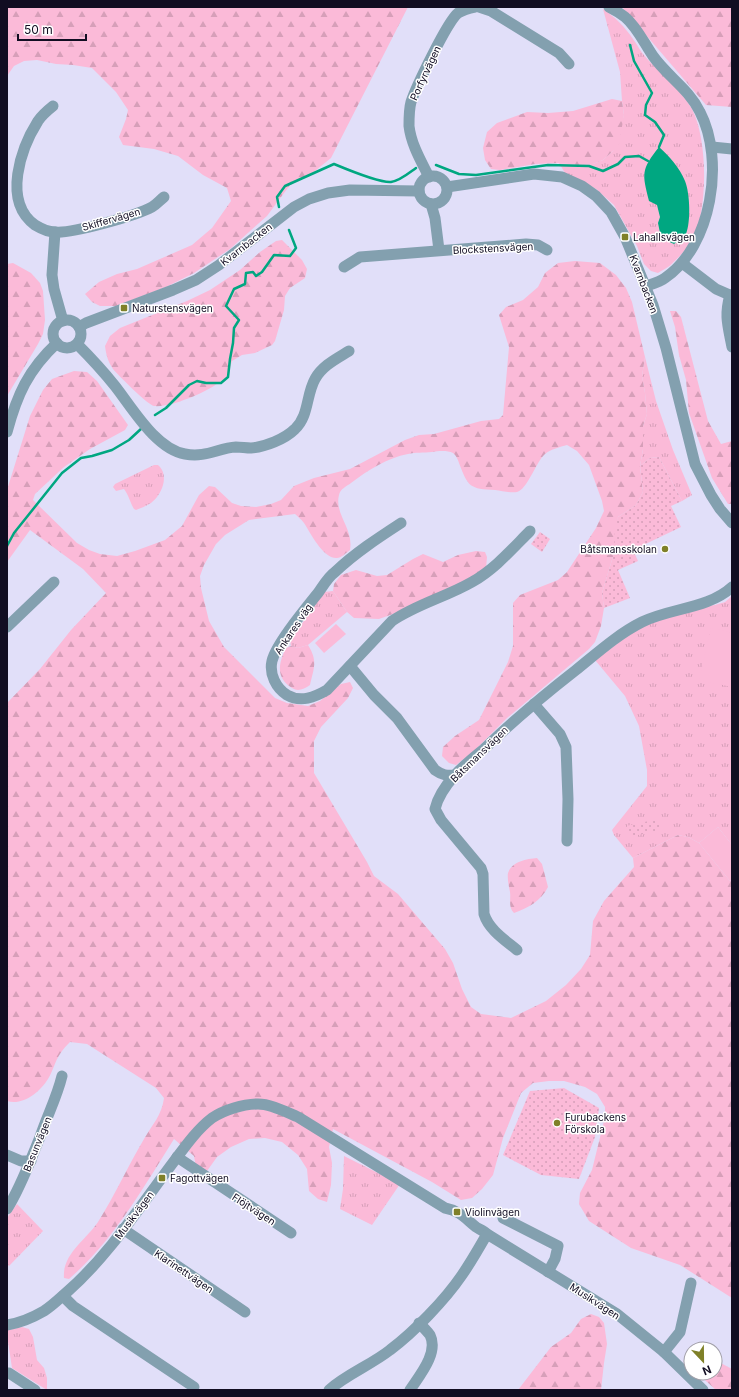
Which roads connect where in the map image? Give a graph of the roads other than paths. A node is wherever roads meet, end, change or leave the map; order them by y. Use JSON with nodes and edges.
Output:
{"nodes":[{"id":1,"x":475,"y":7,"type":"edge"},
{"id":2,"x":479,"y":7,"type":"edge"},
{"id":3,"x":609,"y":7,"type":"edge"},
{"id":4,"x":569,"y":64,"type":"dead end"},
{"id":5,"x":53,"y":106,"type":"dead end"},
{"id":6,"x":712,"y":147,"type":"junction"},
{"id":7,"x":732,"y":149,"type":"edge"},
{"id":8,"x":429,"y":177,"type":"junction"},
{"id":9,"x":447,"y":187,"type":"junction"},
{"id":10,"x":419,"y":191,"type":"junction"},
{"id":11,"x":164,"y":197,"type":"dead end"},
{"id":12,"x":431,"y":204,"type":"junction"},
{"id":13,"x":55,"y":232,"type":"junction"},
{"id":14,"x":439,"y":250,"type":"junction"},
{"id":15,"x":547,"y":250,"type":"dead end"},
{"id":16,"x":682,"y":263,"type":"junction"},
{"id":17,"x":344,"y":266,"type":"dead end"},
{"id":18,"x":646,"y":286,"type":"junction"},
{"id":19,"x":731,"y":295,"type":"edge"},
{"id":20,"x":63,"y":321,"type":"junction"},
{"id":21,"x":79,"y":327,"type":"junction"},
{"id":22,"x":57,"y":343,"type":"junction"},
{"id":23,"x":77,"y":344,"type":"junction"},
{"id":24,"x":732,"y":347,"type":"edge"},
{"id":25,"x":349,"y":351,"type":"dead end"},
{"id":26,"x":7,"y":432,"type":"edge"},
{"id":27,"x":401,"y":523,"type":"dead end"},
{"id":28,"x":732,"y":523,"type":"edge"},
{"id":29,"x":530,"y":531,"type":"dead end"},
{"id":30,"x":54,"y":582,"type":"dead end"},
{"id":31,"x":732,"y":587,"type":"edge"},
{"id":32,"x":7,"y":627,"type":"edge"},
{"id":33,"x":350,"y":666,"type":"junction"},
{"id":34,"x":534,"y":704,"type":"junction"},
{"id":35,"x":456,"y":774,"type":"junction"},
{"id":36,"x":567,"y":841,"type":"dead end"},
{"id":37,"x":517,"y":950,"type":"dead end"},
{"id":38,"x":62,"y":1076,"type":"dead end"},
{"id":39,"x":7,"y":1155,"type":"edge"},
{"id":40,"x":177,"y":1157,"type":"junction"},
{"id":41,"x":31,"y":1161,"type":"junction"},
{"id":42,"x":7,"y":1209,"type":"edge"},
{"id":43,"x":503,"y":1218,"type":"dead end"},
{"id":44,"x":123,"y":1229,"type":"junction"},
{"id":45,"x":291,"y":1233,"type":"dead end"},
{"id":46,"x":487,"y":1234,"type":"junction"},
{"id":47,"x":548,"y":1272,"type":"junction"},
{"id":48,"x":691,"y":1283,"type":"dead end"},
{"id":49,"x":63,"y":1296,"type":"junction"},
{"id":50,"x":245,"y":1312,"type":"dead end"},
{"id":51,"x":419,"y":1323,"type":"junction"},
{"id":52,"x":7,"y":1325,"type":"edge"},
{"id":53,"x":664,"y":1352,"type":"junction"},
{"id":54,"x":8,"y":1371,"type":"edge"},
{"id":55,"x":194,"y":1387,"type":"dead end"},
{"id":56,"x":35,"y":1390,"type":"edge"},
{"id":57,"x":329,"y":1390,"type":"edge"},
{"id":58,"x":410,"y":1390,"type":"edge"},
{"id":59,"x":703,"y":1390,"type":"edge"}],
"edges":[{"from":1,"to":8,"type":"street","name":"Porfyrvägen"},
{"from":2,"to":4,"type":"street"},
{"from":3,"to":6,"type":"street"},
{"from":5,"to":13,"type":"street","name":"Skiffervägen"},
{"from":6,"to":7,"type":"street"},
{"from":6,"to":16,"type":"street"},
{"from":8,"to":9,"type":"street"},
{"from":8,"to":10,"type":"street"},
{"from":9,"to":12,"type":"street"},
{"from":9,"to":18,"type":"street","name":"Kvarnbacken"},
{"from":10,"to":12,"type":"street"},
{"from":10,"to":21,"type":"street","name":"Kvarnbacken"},
{"from":11,"to":13,"type":"street","name":"Skiffervägen"},
{"from":12,"to":14,"type":"street","name":"Blockstensvägen"},
{"from":13,"to":20,"type":"street"},
{"from":14,"to":15,"type":"street","name":"Blockstensvägen"},
{"from":14,"to":17,"type":"street","name":"Blockstensvägen"},
{"from":16,"to":18,"type":"street"},
{"from":16,"to":19,"type":"street"},
{"from":18,"to":28,"type":"street","name":"Kvarnbacken"},
{"from":19,"to":24,"type":"street"},
{"from":20,"to":21,"type":"street"},
{"from":20,"to":22,"type":"street"},
{"from":21,"to":23,"type":"street"},
{"from":22,"to":23,"type":"street"},
{"from":22,"to":26,"type":"street"},
{"from":23,"to":25,"type":"street"},
{"from":27,"to":33,"type":"street","name":"Ankares väg"},
{"from":29,"to":33,"type":"street","name":"Ankares väg"},
{"from":30,"to":32,"type":"street"},
{"from":31,"to":34,"type":"street","name":"Båtsmansvägen"},
{"from":33,"to":35,"type":"street"},
{"from":34,"to":35,"type":"street","name":"Båtsmansvägen"},
{"from":34,"to":36,"type":"street"},
{"from":35,"to":37,"type":"street","name":"Båtsmansvägen"},
{"from":38,"to":41,"type":"street","name":"Basunvägen"},
{"from":39,"to":41,"type":"street"},
{"from":40,"to":44,"type":"street","name":"Musikvägen"},
{"from":40,"to":45,"type":"street","name":"Flöjtvägen"},
{"from":40,"to":46,"type":"street","name":"Musikvägen"},
{"from":41,"to":42,"type":"street","name":"Basunvägen"},
{"from":43,"to":47,"type":"street"},
{"from":44,"to":49,"type":"street","name":"Musikvägen"},
{"from":44,"to":50,"type":"street","name":"Klarinettvägen"},
{"from":46,"to":47,"type":"street","name":"Musikvägen"},
{"from":46,"to":51,"type":"street"},
{"from":47,"to":53,"type":"street","name":"Musikvägen"},
{"from":48,"to":53,"type":"street"},
{"from":49,"to":52,"type":"street","name":"Musikvägen"},
{"from":49,"to":55,"type":"street"},
{"from":51,"to":57,"type":"street"},
{"from":51,"to":58,"type":"street"},
{"from":53,"to":59,"type":"street","name":"Musikvägen"},
{"from":54,"to":56,"type":"street"}]}
